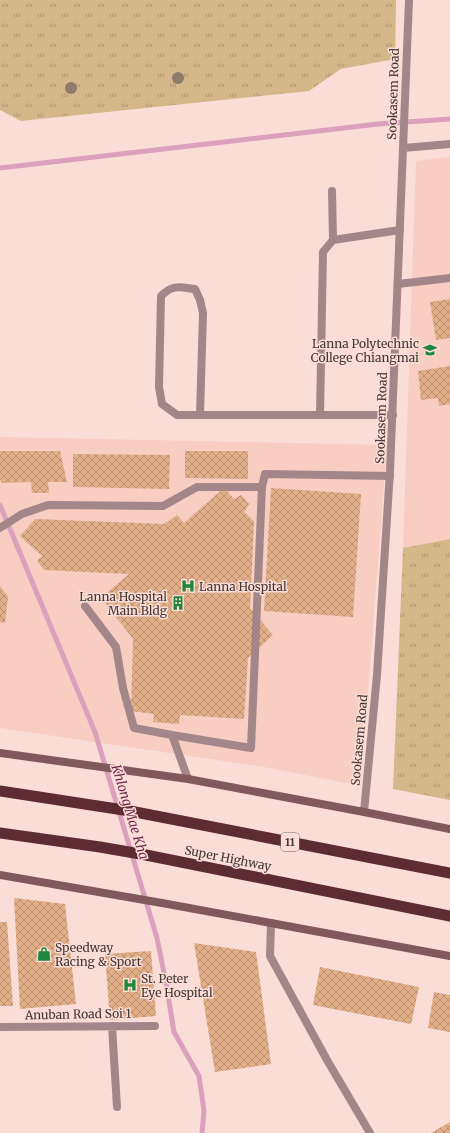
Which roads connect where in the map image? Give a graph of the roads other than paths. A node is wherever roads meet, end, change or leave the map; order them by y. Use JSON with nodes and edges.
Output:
{"nodes":[{"id":1,"x":409,"y":0,"type":"edge"},
{"id":2,"x":450,"y":144,"type":"edge"},
{"id":3,"x":403,"y":148,"type":"junction"},
{"id":4,"x":332,"y":191,"type":"dead end"},
{"id":5,"x":400,"y":230,"type":"junction"},
{"id":6,"x":333,"y":240,"type":"junction"},
{"id":7,"x":450,"y":278,"type":"edge"},
{"id":8,"x":398,"y":284,"type":"junction"},
{"id":9,"x":200,"y":415,"type":"junction"},
{"id":10,"x":320,"y":415,"type":"junction"},
{"id":11,"x":393,"y":415,"type":"junction"},
{"id":12,"x":390,"y":476,"type":"junction"},
{"id":13,"x":262,"y":487,"type":"junction"},
{"id":14,"x":0,"y":528,"type":"edge"},
{"id":15,"x":86,"y":606,"type":"dead end"},
{"id":16,"x":172,"y":735,"type":"junction"},
{"id":17,"x":0,"y":753,"type":"edge"},
{"id":18,"x":188,"y":779,"type":"junction"},
{"id":19,"x":0,"y":791,"type":"edge"},
{"id":20,"x":364,"y":812,"type":"junction"},
{"id":21,"x":450,"y":829,"type":"edge"},
{"id":22,"x":0,"y":833,"type":"edge"},
{"id":23,"x":450,"y":873,"type":"edge"},
{"id":24,"x":0,"y":875,"type":"edge"},
{"id":25,"x":450,"y":916,"type":"edge"},
{"id":26,"x":271,"y":923,"type":"junction"},
{"id":27,"x":450,"y":956,"type":"edge"},
{"id":28,"x":112,"y":1026,"type":"junction"},
{"id":29,"x":156,"y":1026,"type":"dead end"},
{"id":30,"x":0,"y":1027,"type":"edge"},
{"id":31,"x":117,"y":1107,"type":"dead end"},
{"id":32,"x":370,"y":1133,"type":"edge"}],
"edges":[{"from":1,"to":3,"type":"street","name":"Sookasem Road"},
{"from":2,"to":3,"type":"street"},
{"from":3,"to":5,"type":"street","name":"Sookasem Road"},
{"from":4,"to":6,"type":"street"},
{"from":5,"to":6,"type":"street"},
{"from":5,"to":8,"type":"street","name":"Sookasem Road"},
{"from":6,"to":10,"type":"street"},
{"from":7,"to":8,"type":"street"},
{"from":8,"to":11,"type":"street","name":"Sookasem Road"},
{"from":9,"to":9,"type":"street"},
{"from":9,"to":10,"type":"street"},
{"from":10,"to":11,"type":"street"},
{"from":11,"to":12,"type":"street","name":"Sookasem Road"},
{"from":12,"to":13,"type":"street"},
{"from":12,"to":20,"type":"street","name":"Sookasem Road"},
{"from":13,"to":14,"type":"street"},
{"from":13,"to":16,"type":"street"},
{"from":15,"to":16,"type":"street"},
{"from":16,"to":18,"type":"street"},
{"from":17,"to":18,"type":"main road"},
{"from":18,"to":20,"type":"main road"},
{"from":19,"to":23,"type":"highway","number":"11"},
{"from":20,"to":21,"type":"main road"},
{"from":22,"to":25,"type":"highway","name":"Super Highway"},
{"from":24,"to":26,"type":"main road"},
{"from":26,"to":27,"type":"main road"},
{"from":26,"to":32,"type":"street"},
{"from":28,"to":29,"type":"street","name":"Anuban Road Soi 1"},
{"from":28,"to":30,"type":"street","name":"Anuban Road Soi 1"},
{"from":28,"to":31,"type":"street"}]}
